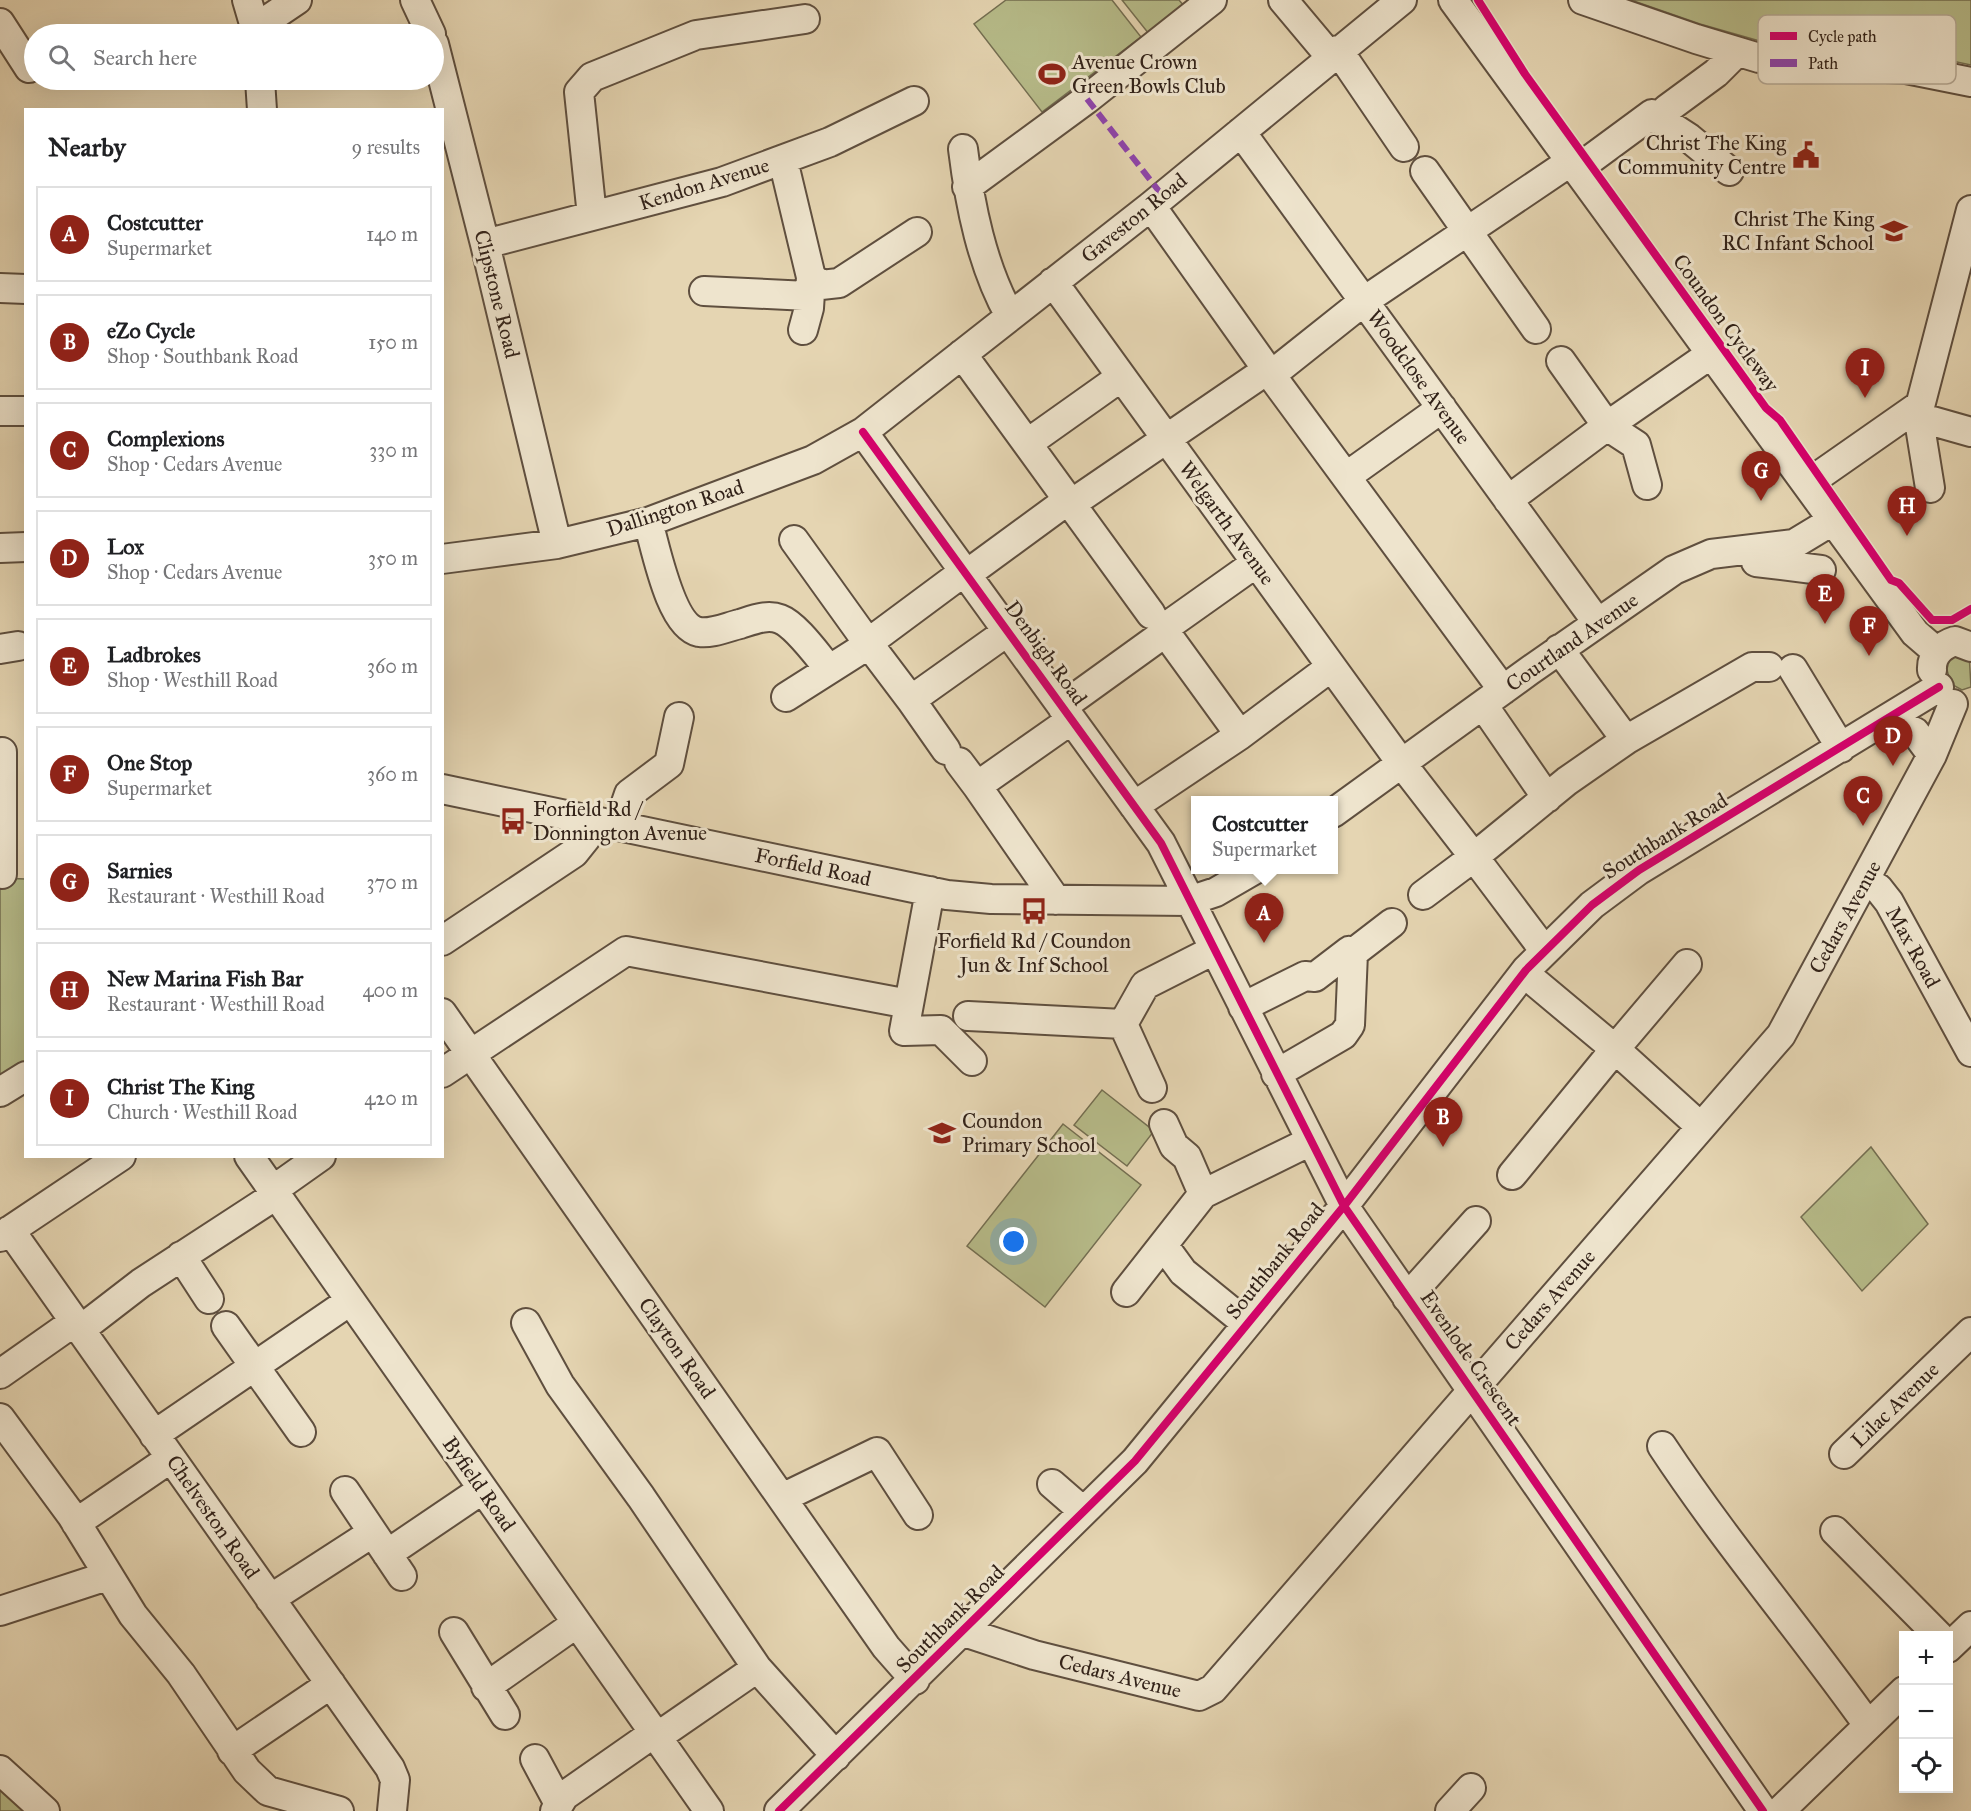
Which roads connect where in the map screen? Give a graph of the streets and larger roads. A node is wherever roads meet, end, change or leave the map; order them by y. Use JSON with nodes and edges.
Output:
{"nodes":[{"id":1,"x":248,"y":0,"type":"edge"},
{"id":2,"x":297,"y":0,"type":"edge"},
{"id":3,"x":415,"y":0,"type":"edge"},
{"id":4,"x":1212,"y":0,"type":"edge"},
{"id":5,"x":1283,"y":0,"type":"edge"},
{"id":6,"x":1402,"y":0,"type":"edge"},
{"id":7,"x":1583,"y":0,"type":"edge"},
{"id":8,"x":1464,"y":4,"type":"edge"},
{"id":9,"x":805,"y":19,"type":"dead end"},
{"id":10,"x":0,"y":23,"type":"edge"},
{"id":11,"x":255,"y":24,"type":"edge"},
{"id":12,"x":266,"y":24,"type":"edge"},
{"id":13,"x":426,"y":24,"type":"edge"},
{"id":14,"x":1737,"y":52,"type":"junction"},
{"id":15,"x":1334,"y":53,"type":"junction"},
{"id":16,"x":1758,"y":57,"type":"edge"},
{"id":17,"x":24,"y":60,"type":"edge"},
{"id":18,"x":1956,"y":78,"type":"edge"},
{"id":19,"x":1971,"y":81,"type":"edge"},
{"id":20,"x":444,"y":82,"type":"edge"},
{"id":21,"x":261,"y":90,"type":"edge"},
{"id":22,"x":914,"y":100,"type":"dead end"},
{"id":23,"x":262,"y":108,"type":"edge"},
{"id":24,"x":1667,"y":108,"type":"dead end"},
{"id":25,"x":1241,"y":132,"type":"junction"},
{"id":26,"x":1404,"y":147,"type":"dead end"},
{"id":27,"x":963,"y":149,"type":"dead end"},
{"id":28,"x":783,"y":160,"type":"junction"},
{"id":29,"x":1573,"y":166,"type":"junction"},
{"id":30,"x":1425,"y":171,"type":"dead end"},
{"id":31,"x":1730,"y":171,"type":"dead end"},
{"id":32,"x":968,"y":187,"type":"junction"},
{"id":33,"x":1151,"y":206,"type":"junction"},
{"id":34,"x":1971,"y":210,"type":"edge"},
{"id":35,"x":592,"y":216,"type":"junction"},
{"id":36,"x":917,"y":232,"type":"dead end"},
{"id":37,"x":1467,"y":233,"type":"junction"},
{"id":38,"x":486,"y":244,"type":"junction"},
{"id":39,"x":1053,"y":282,"type":"junction"},
{"id":40,"x":810,"y":287,"type":"junction"},
{"id":41,"x":0,"y":288,"type":"edge"},
{"id":42,"x":24,"y":289,"type":"edge"},
{"id":43,"x":704,"y":291,"type":"dead end"},
{"id":44,"x":1364,"y":301,"type":"junction"},
{"id":45,"x":1010,"y":316,"type":"junction"},
{"id":46,"x":1536,"y":329,"type":"dead end"},
{"id":47,"x":803,"y":330,"type":"dead end"},
{"id":48,"x":962,"y":354,"type":"junction"},
{"id":49,"x":1711,"y":354,"type":"junction"},
{"id":50,"x":1561,"y":361,"type":"dead end"},
{"id":51,"x":1269,"y":372,"type":"junction"},
{"id":52,"x":1121,"y":377,"type":"junction"},
{"id":53,"x":1442,"y":408,"type":"junction"},
{"id":54,"x":0,"y":411,"type":"edge"},
{"id":55,"x":24,"y":411,"type":"edge"},
{"id":56,"x":1919,"y":411,"type":"junction"},
{"id":57,"x":1607,"y":426,"type":"junction"},
{"id":58,"x":863,"y":432,"type":"junction"},
{"id":59,"x":1971,"y":432,"type":"edge"},
{"id":60,"x":1166,"y":438,"type":"junction"},
{"id":61,"x":1028,"y":443,"type":"junction"},
{"id":62,"x":1347,"y":476,"type":"junction"},
{"id":63,"x":1807,"y":484,"type":"junction"},
{"id":64,"x":1647,"y":485,"type":"dead end"},
{"id":65,"x":1930,"y":488,"type":"dead end"},
{"id":66,"x":1508,"y":500,"type":"junction"},
{"id":67,"x":1070,"y":502,"type":"junction"},
{"id":68,"x":1832,"y":521,"type":"junction"},
{"id":69,"x":648,"y":522,"type":"junction"},
{"id":70,"x":794,"y":540,"type":"dead end"},
{"id":71,"x":557,"y":544,"type":"junction"},
{"id":72,"x":24,"y":547,"type":"edge"},
{"id":73,"x":0,"y":548,"type":"edge"},
{"id":74,"x":444,"y":559,"type":"edge"},
{"id":75,"x":1256,"y":562,"type":"junction"},
{"id":76,"x":1821,"y":570,"type":"dead end"},
{"id":77,"x":966,"y":573,"type":"junction"},
{"id":78,"x":1645,"y":590,"type":"junction"},
{"id":79,"x":1597,"y":622,"type":"junction"},
{"id":80,"x":1158,"y":623,"type":"junction"},
{"id":81,"x":1008,"y":631,"type":"junction"},
{"id":82,"x":864,"y":646,"type":"junction"},
{"id":83,"x":1971,"y":647,"type":"edge"},
{"id":84,"x":1559,"y":649,"type":"junction"},
{"id":85,"x":1937,"y":652,"type":"junction"},
{"id":86,"x":1331,"y":667,"type":"junction"},
{"id":87,"x":829,"y":669,"type":"junction"},
{"id":88,"x":786,"y":697,"type":"dead end"},
{"id":89,"x":1493,"y":697,"type":"junction"},
{"id":90,"x":911,"y":700,"type":"junction"},
{"id":91,"x":1957,"y":705,"type":"edge"},
{"id":92,"x":1067,"y":713,"type":"junction"},
{"id":93,"x":679,"y":717,"type":"dead end"},
{"id":94,"x":1888,"y":720,"type":"junction"},
{"id":95,"x":1239,"y":735,"type":"junction"},
{"id":96,"x":1626,"y":740,"type":"junction"},
{"id":97,"x":1841,"y":748,"type":"junction"},
{"id":98,"x":9,"y":752,"type":"edge"},
{"id":99,"x":1932,"y":755,"type":"junction"},
{"id":100,"x":1402,"y":764,"type":"junction"},
{"id":101,"x":977,"y":786,"type":"junction"},
{"id":102,"x":444,"y":789,"type":"edge"},
{"id":103,"x":1547,"y":798,"type":"junction"},
{"id":104,"x":1134,"y":806,"type":"junction"},
{"id":105,"x":1338,"y":809,"type":"edge"},
{"id":106,"x":590,"y":820,"type":"junction"},
{"id":107,"x":618,"y":826,"type":"junction"},
{"id":108,"x":1474,"y":857,"type":"junction"},
{"id":109,"x":9,"y":874,"type":"edge"},
{"id":110,"x":1247,"y":874,"type":"edge"},
{"id":111,"x":1864,"y":882,"type":"junction"},
{"id":112,"x":930,"y":891,"type":"junction"},
{"id":113,"x":1423,"y":895,"type":"dead end"},
{"id":114,"x":1056,"y":900,"type":"junction"},
{"id":115,"x":1189,"y":901,"type":"junction"},
{"id":116,"x":1392,"y":923,"type":"dead end"},
{"id":117,"x":444,"y":940,"type":"edge"},
{"id":118,"x":1214,"y":950,"type":"junction"},
{"id":119,"x":1544,"y":950,"type":"junction"},
{"id":120,"x":1353,"y":953,"type":"junction"},
{"id":121,"x":1687,"y":964,"type":"dead end"},
{"id":122,"x":1524,"y":973,"type":"junction"},
{"id":123,"x":909,"y":1004,"type":"junction"},
{"id":124,"x":1243,"y":1007,"type":"junction"},
{"id":125,"x":444,"y":1016,"type":"edge"},
{"id":126,"x":968,"y":1016,"type":"dead end"},
{"id":127,"x":1123,"y":1024,"type":"junction"},
{"id":128,"x":1615,"y":1049,"type":"junction"},
{"id":129,"x":1971,"y":1052,"type":"edge"},
{"id":130,"x":471,"y":1054,"type":"junction"},
{"id":131,"x":972,"y":1061,"type":"dead end"},
{"id":132,"x":444,"y":1072,"type":"edge"},
{"id":133,"x":1276,"y":1074,"type":"junction"},
{"id":134,"x":24,"y":1077,"type":"edge"},
{"id":135,"x":1152,"y":1088,"type":"dead end"},
{"id":136,"x":0,"y":1092,"type":"edge"},
{"id":137,"x":1164,"y":1124,"type":"dead end"},
{"id":138,"x":1701,"y":1127,"type":"junction"},
{"id":139,"x":1311,"y":1141,"type":"junction"},
{"id":140,"x":118,"y":1158,"type":"edge"},
{"id":141,"x":250,"y":1158,"type":"edge"},
{"id":142,"x":318,"y":1158,"type":"edge"},
{"id":143,"x":1512,"y":1175,"type":"dead end"},
{"id":144,"x":274,"y":1192,"type":"junction"},
{"id":145,"x":1203,"y":1194,"type":"junction"},
{"id":146,"x":1344,"y":1206,"type":"junction"},
{"id":147,"x":1476,"y":1221,"type":"dead end"},
{"id":148,"x":5,"y":1234,"type":"edge"},
{"id":149,"x":1164,"y":1246,"type":"junction"},
{"id":150,"x":181,"y":1256,"type":"junction"},
{"id":151,"x":1125,"y":1292,"type":"dead end"},
{"id":152,"x":1407,"y":1298,"type":"junction"},
{"id":153,"x":209,"y":1299,"type":"dead end"},
{"id":154,"x":350,"y":1301,"type":"junction"},
{"id":155,"x":525,"y":1323,"type":"dead end"},
{"id":156,"x":1247,"y":1324,"type":"junction"},
{"id":157,"x":77,"y":1326,"type":"junction"},
{"id":158,"x":225,"y":1326,"type":"dead end"},
{"id":159,"x":1971,"y":1332,"type":"edge"},
{"id":160,"x":254,"y":1365,"type":"junction"},
{"id":161,"x":0,"y":1374,"type":"edge"},
{"id":162,"x":1471,"y":1390,"type":"junction"},
{"id":163,"x":0,"y":1418,"type":"edge"},
{"id":164,"x":301,"y":1432,"type":"dead end"},
{"id":165,"x":154,"y":1435,"type":"junction"},
{"id":166,"x":1662,"y":1446,"type":"dead end"},
{"id":167,"x":1845,"y":1454,"type":"dead end"},
{"id":168,"x":171,"y":1458,"type":"junction"},
{"id":169,"x":1052,"y":1484,"type":"dead end"},
{"id":170,"x":483,"y":1489,"type":"junction"},
{"id":171,"x":345,"y":1491,"type":"dead end"},
{"id":172,"x":782,"y":1498,"type":"junction"},
{"id":173,"x":1083,"y":1512,"type":"junction"},
{"id":174,"x":918,"y":1515,"type":"dead end"},
{"id":175,"x":76,"y":1523,"type":"junction"},
{"id":176,"x":1835,"y":1531,"type":"dead end"},
{"id":177,"x":387,"y":1554,"type":"junction"},
{"id":178,"x":107,"y":1576,"type":"junction"},
{"id":179,"x":270,"y":1599,"type":"junction"},
{"id":180,"x":0,"y":1611,"type":"edge"},
{"id":181,"x":577,"y":1623,"type":"junction"},
{"id":182,"x":1971,"y":1626,"type":"edge"},
{"id":183,"x":961,"y":1631,"type":"junction"},
{"id":184,"x":1933,"y":1631,"type":"edge"},
{"id":185,"x":454,"y":1632,"type":"dead end"},
{"id":186,"x":1953,"y":1639,"type":"edge"},
{"id":187,"x":757,"y":1668,"type":"junction"},
{"id":188,"x":915,"y":1680,"type":"junction"},
{"id":189,"x":331,"y":1684,"type":"junction"},
{"id":190,"x":486,"y":1687,"type":"junction"},
{"id":191,"x":1899,"y":1696,"type":"edge"},
{"id":192,"x":505,"y":1715,"type":"dead end"},
{"id":193,"x":1868,"y":1725,"type":"junction"},
{"id":194,"x":656,"y":1735,"type":"junction"},
{"id":195,"x":232,"y":1751,"type":"junction"},
{"id":196,"x":836,"y":1756,"type":"junction"},
{"id":197,"x":535,"y":1759,"type":"dead end"},
{"id":198,"x":0,"y":1770,"type":"edge"},
{"id":199,"x":1471,"y":1788,"type":"dead end"},
{"id":200,"x":557,"y":1806,"type":"edge"},
{"id":201,"x":45,"y":1811,"type":"edge"},
{"id":202,"x":339,"y":1811,"type":"edge"},
{"id":203,"x":392,"y":1811,"type":"edge"},
{"id":204,"x":709,"y":1811,"type":"edge"},
{"id":205,"x":779,"y":1811,"type":"edge"},
{"id":206,"x":1450,"y":1811,"type":"edge"},
{"id":207,"x":1763,"y":1811,"type":"edge"},
{"id":208,"x":1780,"y":1811,"type":"edge"}],
"edges":[{"from":1,"to":11,"type":"street"},
{"from":2,"to":12,"type":"street"},
{"from":3,"to":13,"type":"street"},
{"from":4,"to":32,"type":"street"},
{"from":5,"to":15,"type":"street"},
{"from":6,"to":15,"type":"street","name":"Gaveston Road"},
{"from":7,"to":14,"type":"street"},
{"from":8,"to":29,"type":"street"},
{"from":9,"to":35,"type":"street"},
{"from":10,"to":17,"type":"street"},
{"from":14,"to":16,"type":"street"},
{"from":14,"to":24,"type":"street"},
{"from":15,"to":25,"type":"street","name":"Gaveston Road"},
{"from":15,"to":26,"type":"street"},
{"from":18,"to":19,"type":"street"},
{"from":20,"to":38,"type":"street","name":"Clipstone Road"},
{"from":21,"to":23,"type":"street"},
{"from":22,"to":28,"type":"street","name":"Kendon Avenue"},
{"from":25,"to":33,"type":"street","name":"Gaveston Road"},
{"from":25,"to":44,"type":"street","name":"Woodclose Avenue"},
{"from":27,"to":32,"type":"street"},
{"from":28,"to":35,"type":"street","name":"Kendon Avenue"},
{"from":28,"to":40,"type":"street"},
{"from":29,"to":31,"type":"street"},
{"from":29,"to":37,"type":"street"},
{"from":29,"to":49,"type":"street"},
{"from":30,"to":37,"type":"street"},
{"from":32,"to":45,"type":"street"},
{"from":33,"to":39,"type":"street","name":"Gaveston Road"},
{"from":33,"to":51,"type":"street"},
{"from":34,"to":56,"type":"street"},
{"from":35,"to":38,"type":"street","name":"Kendon Avenue"},
{"from":36,"to":40,"type":"street"},
{"from":37,"to":44,"type":"street"},
{"from":37,"to":46,"type":"street"},
{"from":38,"to":71,"type":"street","name":"Clipstone Road"},
{"from":39,"to":45,"type":"street","name":"Gaveston Road"},
{"from":39,"to":52,"type":"street","name":"Welgarth Avenue"},
{"from":40,"to":43,"type":"street"},
{"from":40,"to":47,"type":"street"},
{"from":41,"to":42,"type":"street"},
{"from":44,"to":51,"type":"street"},
{"from":44,"to":53,"type":"street","name":"Woodclose Avenue"},
{"from":45,"to":48,"type":"street","name":"Gaveston Road"},
{"from":48,"to":58,"type":"street","name":"Gaveston Road"},
{"from":48,"to":61,"type":"street"},
{"from":49,"to":57,"type":"street"},
{"from":49,"to":63,"type":"street"},
{"from":50,"to":57,"type":"street"},
{"from":51,"to":60,"type":"street"},
{"from":51,"to":62,"type":"street"},
{"from":52,"to":60,"type":"street","name":"Welgarth Avenue"},
{"from":52,"to":61,"type":"street"},
{"from":53,"to":62,"type":"street"},
{"from":53,"to":66,"type":"street","name":"Woodclose Avenue"},
{"from":54,"to":55,"type":"street"},
{"from":56,"to":59,"type":"street"},
{"from":56,"to":63,"type":"street"},
{"from":56,"to":65,"type":"street"},
{"from":57,"to":64,"type":"street"},
{"from":57,"to":66,"type":"street"},
{"from":58,"to":69,"type":"street","name":"Dallington Road"},
{"from":58,"to":77,"type":"street","name":"Denbigh Road"},
{"from":60,"to":67,"type":"street"},
{"from":60,"to":75,"type":"street","name":"Welgarth Avenue"},
{"from":61,"to":67,"type":"street"},
{"from":62,"to":89,"type":"street"},
{"from":63,"to":68,"type":"street"},
{"from":66,"to":79,"type":"street","name":"Woodclose Avenue"},
{"from":67,"to":77,"type":"street"},
{"from":67,"to":80,"type":"street"},
{"from":68,"to":78,"type":"street","name":"Courtland Avenue"},
{"from":68,"to":85,"type":"street"},
{"from":69,"to":71,"type":"street","name":"Dallington Road"},
{"from":69,"to":87,"type":"street"},
{"from":70,"to":82,"type":"street"},
{"from":71,"to":74,"type":"street","name":"Dallington Road"},
{"from":72,"to":73,"type":"street"},
{"from":75,"to":80,"type":"street"},
{"from":75,"to":86,"type":"street","name":"Welgarth Avenue"},
{"from":76,"to":78,"type":"street"},
{"from":77,"to":81,"type":"street","name":"Denbigh Road"},
{"from":77,"to":82,"type":"street"},
{"from":78,"to":79,"type":"street","name":"Courtland Avenue"},
{"from":79,"to":84,"type":"street","name":"Courtland Avenue"},
{"from":80,"to":92,"type":"street"},
{"from":80,"to":95,"type":"street"},
{"from":81,"to":90,"type":"street"},
{"from":81,"to":92,"type":"street","name":"Denbigh Road"},
{"from":82,"to":87,"type":"street"},
{"from":82,"to":90,"type":"street"},
{"from":83,"to":85,"type":"street"},
{"from":84,"to":89,"type":"street","name":"Courtland Avenue"},
{"from":84,"to":96,"type":"street"},
{"from":85,"to":91,"type":"street"},
{"from":86,"to":95,"type":"street"},
{"from":86,"to":100,"type":"street","name":"Welgarth Avenue"},
{"from":87,"to":88,"type":"street"},
{"from":89,"to":100,"type":"street","name":"Courtland Avenue"},
{"from":89,"to":103,"type":"street"},
{"from":90,"to":101,"type":"street"},
{"from":91,"to":94,"type":"street","name":"Southbank Road"},
{"from":91,"to":99,"type":"street","name":"Cedars Avenue"},
{"from":92,"to":101,"type":"street"},
{"from":92,"to":104,"type":"street","name":"Denbigh Road"},
{"from":93,"to":107,"type":"street"},
{"from":94,"to":97,"type":"street","name":"Southbank Road"},
{"from":94,"to":99,"type":"street"},
{"from":95,"to":104,"type":"street"},
{"from":96,"to":97,"type":"street"},
{"from":96,"to":103,"type":"street"},
{"from":97,"to":119,"type":"street","name":"Southbank Road"},
{"from":98,"to":109,"type":"street"},
{"from":99,"to":111,"type":"street","name":"Cedars Avenue"},
{"from":100,"to":105,"type":"street","name":"Courtland Avenue"},
{"from":100,"to":108,"type":"street","name":"Welgarth Avenue"},
{"from":101,"to":114,"type":"street"},
{"from":102,"to":106,"type":"street","name":"Forfield Road"},
{"from":103,"to":108,"type":"street"},
{"from":104,"to":115,"type":"street","name":"Denbigh Road"},
{"from":106,"to":107,"type":"street","name":"Forfield Road"},
{"from":106,"to":117,"type":"street"},
{"from":107,"to":112,"type":"street","name":"Forfield Road"},
{"from":108,"to":113,"type":"street"},
{"from":108,"to":119,"type":"street","name":"Welgarth Avenue"},
{"from":110,"to":115,"type":"street"},
{"from":111,"to":129,"type":"street","name":"Max Road"},
{"from":111,"to":138,"type":"street","name":"Cedars Avenue"},
{"from":112,"to":114,"type":"street","name":"Forfield Road"},
{"from":112,"to":123,"type":"street"},
{"from":114,"to":115,"type":"street","name":"Forfield Road"},
{"from":115,"to":118,"type":"street","name":"Evenlode Crescent"},
{"from":116,"to":120,"type":"street"},
{"from":118,"to":124,"type":"street","name":"Evenlode Crescent"},
{"from":118,"to":127,"type":"street"},
{"from":119,"to":122,"type":"street","name":"Southbank Road"},
{"from":120,"to":124,"type":"street"},
{"from":120,"to":133,"type":"street"},
{"from":121,"to":128,"type":"street"},
{"from":122,"to":128,"type":"street"},
{"from":122,"to":146,"type":"street","name":"Southbank Road"},
{"from":123,"to":130,"type":"street"},
{"from":123,"to":131,"type":"street"},
{"from":124,"to":133,"type":"street","name":"Evenlode Crescent"},
{"from":125,"to":130,"type":"street","name":"Clayton Road"},
{"from":126,"to":127,"type":"street"},
{"from":127,"to":135,"type":"street"},
{"from":128,"to":138,"type":"street"},
{"from":128,"to":143,"type":"street"},
{"from":130,"to":132,"type":"street"},
{"from":130,"to":172,"type":"street","name":"Clayton Road"},
{"from":133,"to":139,"type":"street","name":"Evenlode Crescent"},
{"from":134,"to":136,"type":"street"},
{"from":137,"to":145,"type":"street"},
{"from":138,"to":162,"type":"street","name":"Cedars Avenue"},
{"from":139,"to":145,"type":"street"},
{"from":139,"to":146,"type":"street","name":"Evenlode Crescent"},
{"from":140,"to":148,"type":"street"},
{"from":141,"to":144,"type":"street","name":"Byfield Road"},
{"from":142,"to":144,"type":"street"},
{"from":144,"to":150,"type":"street"},
{"from":144,"to":154,"type":"street","name":"Byfield Road"},
{"from":145,"to":149,"type":"street"},
{"from":146,"to":152,"type":"street","name":"Evenlode Crescent"},
{"from":146,"to":156,"type":"street","name":"Southbank Road"},
{"from":147,"to":152,"type":"street"},
{"from":148,"to":157,"type":"street","name":"Chelveston Road"},
{"from":149,"to":151,"type":"street"},
{"from":149,"to":156,"type":"street"},
{"from":150,"to":153,"type":"street"},
{"from":150,"to":157,"type":"street"},
{"from":152,"to":162,"type":"street","name":"Evenlode Crescent"},
{"from":154,"to":160,"type":"street"},
{"from":154,"to":170,"type":"street","name":"Byfield Road"},
{"from":155,"to":187,"type":"street"},
{"from":156,"to":173,"type":"street","name":"Southbank Road"},
{"from":157,"to":161,"type":"street"},
{"from":157,"to":165,"type":"street","name":"Chelveston Road"},
{"from":158,"to":160,"type":"street"},
{"from":159,"to":167,"type":"street","name":"Lilac Avenue"},
{"from":160,"to":164,"type":"street"},
{"from":160,"to":165,"type":"street"},
{"from":162,"to":183,"type":"street","name":"Cedars Avenue"},
{"from":162,"to":207,"type":"street","name":"Evenlode Crescent"},
{"from":163,"to":175,"type":"street"},
{"from":165,"to":168,"type":"street","name":"Chelveston Road"},
{"from":166,"to":193,"type":"street"},
{"from":168,"to":175,"type":"street"},
{"from":168,"to":179,"type":"street","name":"Chelveston Road"},
{"from":169,"to":173,"type":"street"},
{"from":170,"to":177,"type":"street"},
{"from":170,"to":181,"type":"street","name":"Byfield Road"},
{"from":171,"to":177,"type":"street"},
{"from":172,"to":174,"type":"street"},
{"from":172,"to":188,"type":"street","name":"Clayton Road"},
{"from":173,"to":183,"type":"street","name":"Southbank Road"},
{"from":175,"to":178,"type":"street"},
{"from":176,"to":184,"type":"street"},
{"from":177,"to":179,"type":"street"},
{"from":178,"to":180,"type":"street"},
{"from":178,"to":195,"type":"street"},
{"from":179,"to":189,"type":"street","name":"Chelveston Road"},
{"from":181,"to":190,"type":"street"},
{"from":181,"to":194,"type":"street","name":"Byfield Road"},
{"from":182,"to":186,"type":"street"},
{"from":183,"to":188,"type":"street","name":"Southbank Road"},
{"from":185,"to":190,"type":"street"},
{"from":187,"to":194,"type":"street"},
{"from":187,"to":196,"type":"street"},
{"from":188,"to":196,"type":"street","name":"Southbank Road"},
{"from":189,"to":195,"type":"street"},
{"from":189,"to":203,"type":"street","name":"Chelveston Road"},
{"from":190,"to":192,"type":"street"},
{"from":191,"to":193,"type":"street"},
{"from":193,"to":208,"type":"street"},
{"from":194,"to":200,"type":"street"},
{"from":194,"to":204,"type":"street","name":"Byfield Road"},
{"from":195,"to":202,"type":"street"},
{"from":196,"to":205,"type":"street","name":"Southbank Road"},
{"from":197,"to":200,"type":"street"},
{"from":198,"to":201,"type":"street"},
{"from":199,"to":206,"type":"street"}]}
